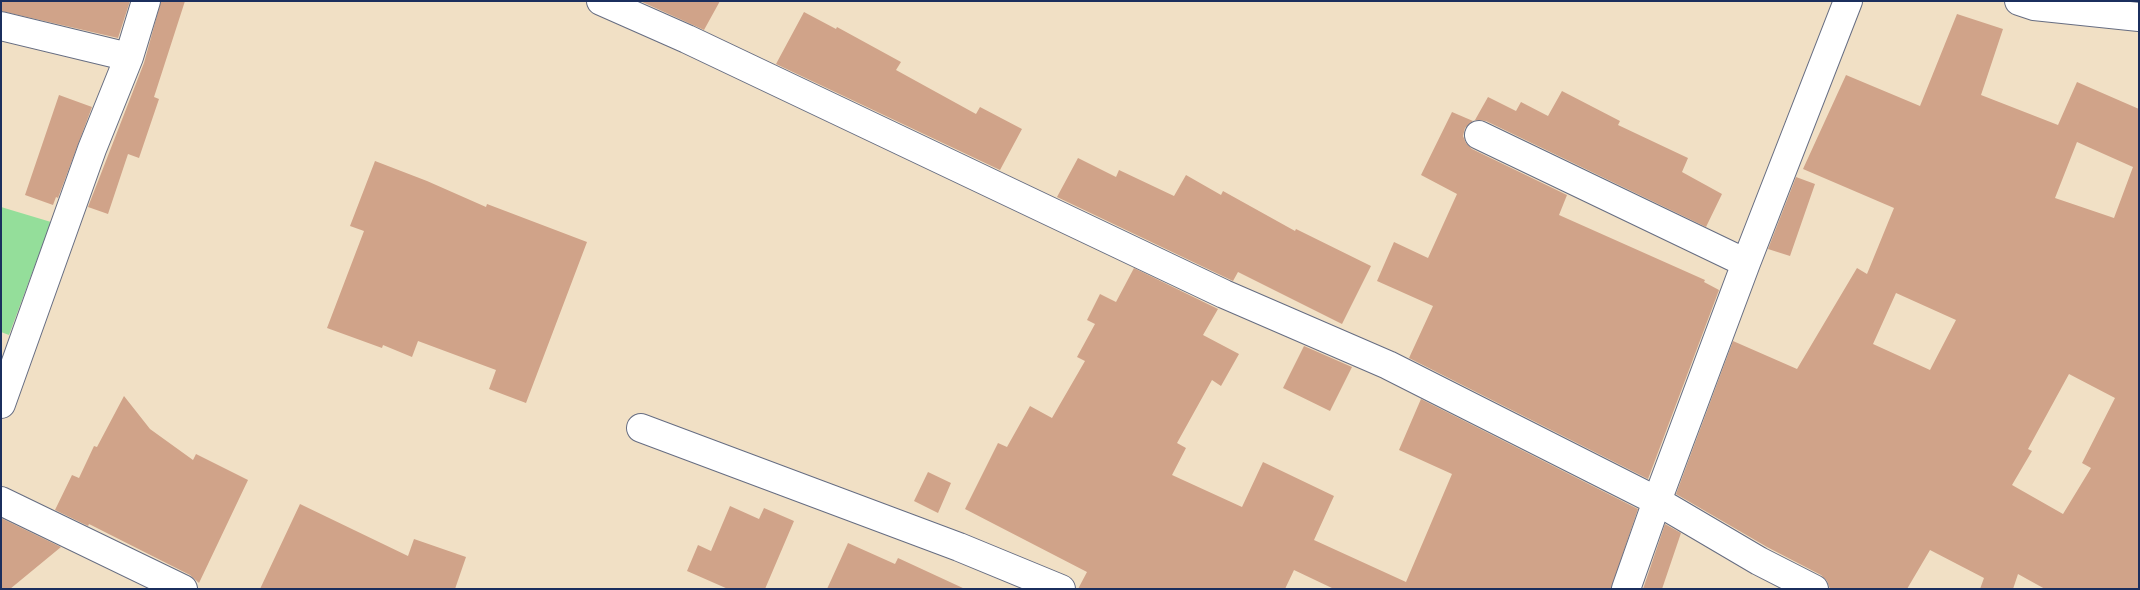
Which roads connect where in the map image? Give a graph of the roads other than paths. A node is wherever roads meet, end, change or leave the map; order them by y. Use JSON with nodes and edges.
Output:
{"nodes":[{"id":1,"x":146,"y":1,"type":"edge"},
{"id":2,"x":601,"y":1,"type":"edge"},
{"id":3,"x":1848,"y":1,"type":"edge"},
{"id":4,"x":2018,"y":1,"type":"edge"},
{"id":5,"x":2139,"y":16,"type":"edge"},
{"id":6,"x":1,"y":26,"type":"edge"},
{"id":7,"x":129,"y":56,"type":"junction"},
{"id":8,"x":1479,"y":135,"type":"dead end"},
{"id":9,"x":1746,"y":263,"type":"junction"},
{"id":10,"x":1,"y":404,"type":"edge"},
{"id":11,"x":641,"y":428,"type":"dead end"},
{"id":12,"x":1,"y":501,"type":"edge"},
{"id":13,"x":1657,"y":501,"type":"junction"},
{"id":14,"x":183,"y":589,"type":"edge"},
{"id":15,"x":1061,"y":589,"type":"edge"},
{"id":16,"x":1626,"y":589,"type":"edge"},
{"id":17,"x":1814,"y":589,"type":"edge"}],
"edges":[{"from":1,"to":7,"type":"street"},
{"from":2,"to":13,"type":"street"},
{"from":3,"to":9,"type":"street"},
{"from":4,"to":5,"type":"street"},
{"from":6,"to":7,"type":"street"},
{"from":7,"to":10,"type":"street"},
{"from":8,"to":9,"type":"street"},
{"from":9,"to":13,"type":"street"},
{"from":11,"to":15,"type":"street"},
{"from":12,"to":14,"type":"street"},
{"from":13,"to":16,"type":"street"},
{"from":13,"to":17,"type":"street"}]}
